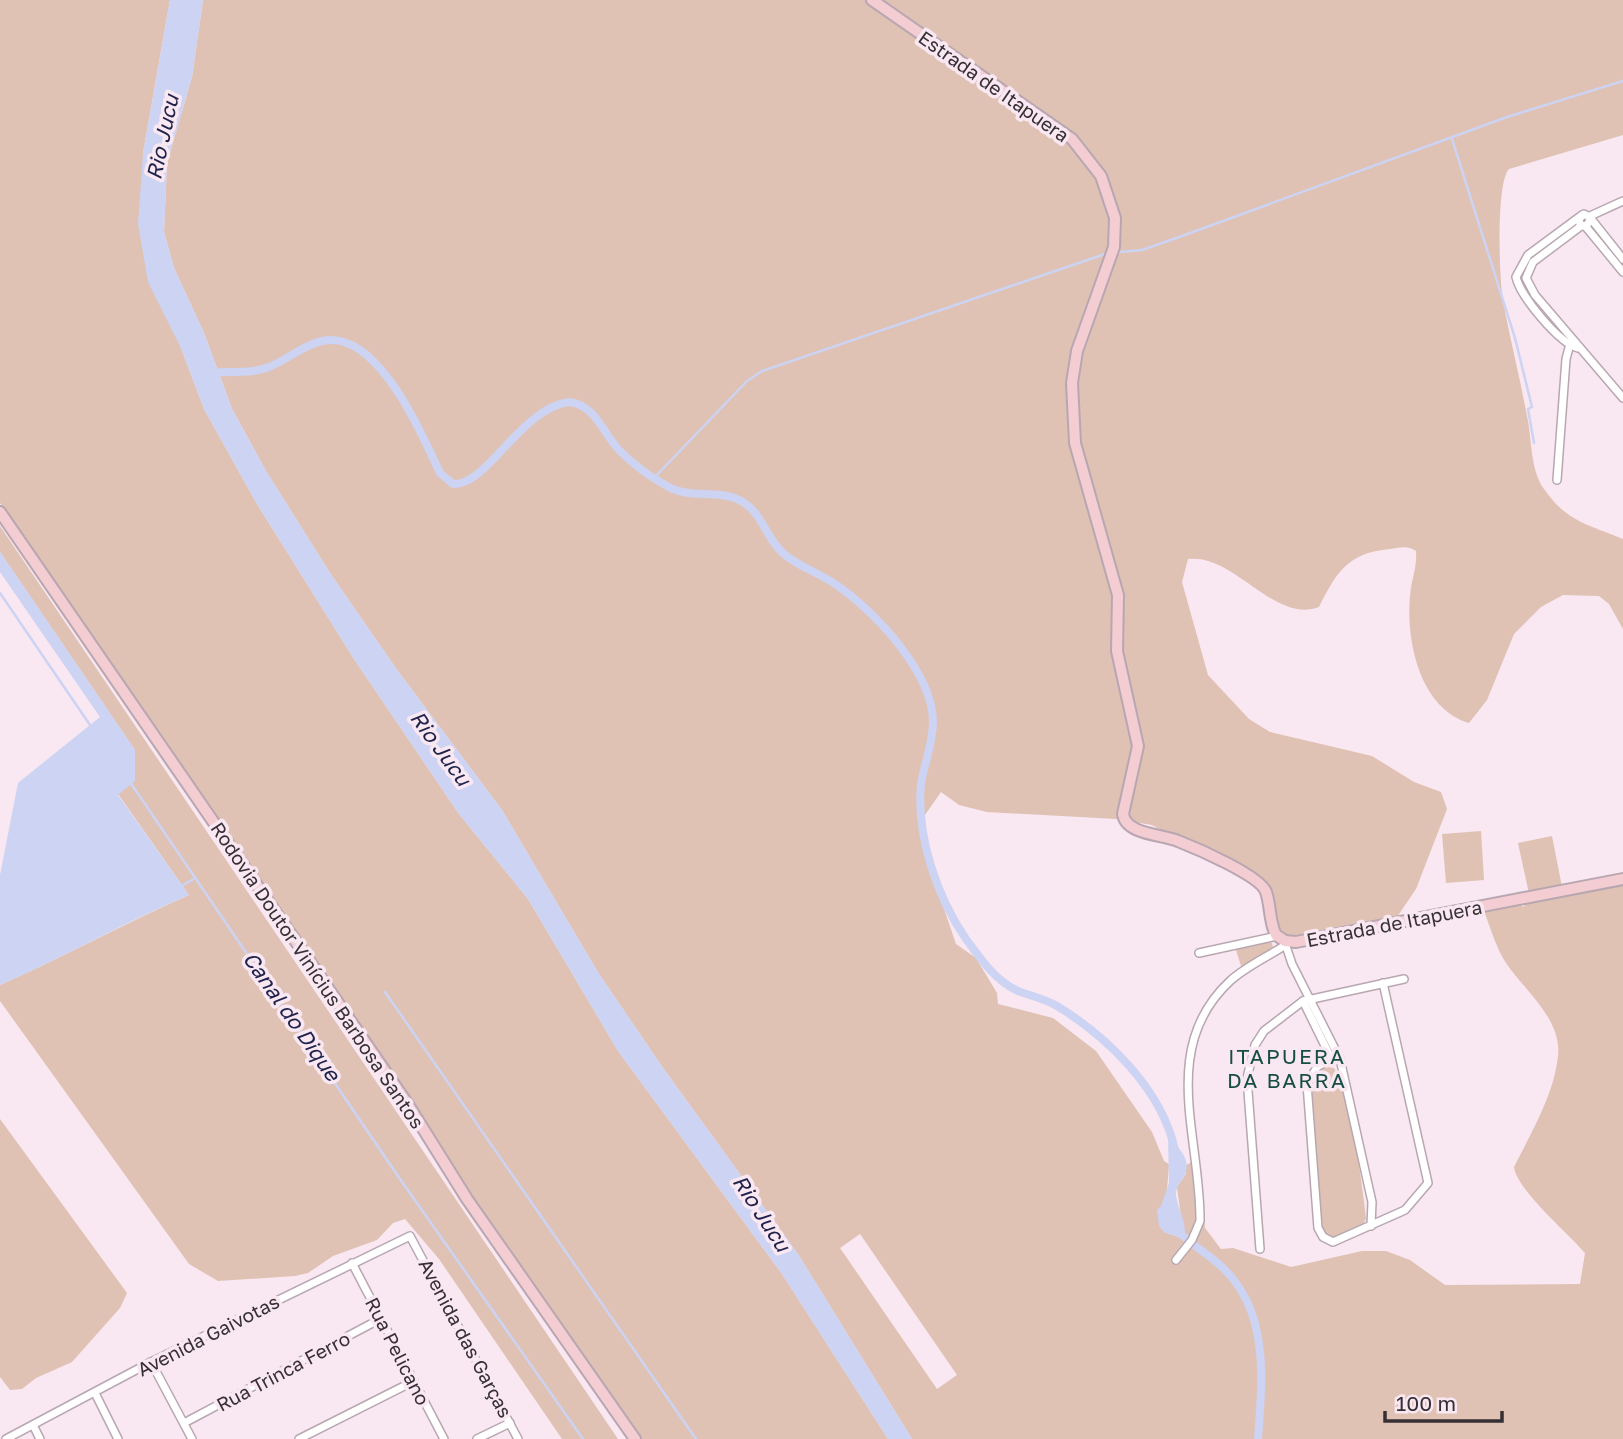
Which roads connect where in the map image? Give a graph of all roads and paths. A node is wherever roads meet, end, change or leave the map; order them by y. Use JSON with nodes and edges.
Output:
{"nodes":[{"id":1,"x":872,"y":0,"type":"edge"},
{"id":2,"x":1623,"y":201,"type":"edge"},
{"id":3,"x":1586,"y":221,"type":"junction"},
{"id":4,"x":1623,"y":259,"type":"edge"},
{"id":5,"x":1623,"y":272,"type":"edge"},
{"id":6,"x":1571,"y":343,"type":"junction"},
{"id":7,"x":1623,"y":398,"type":"edge"},
{"id":8,"x":1557,"y":480,"type":"dead end"},
{"id":9,"x":0,"y":512,"type":"edge"},
{"id":10,"x":1623,"y":879,"type":"edge"},
{"id":11,"x":1282,"y":941,"type":"junction"},
{"id":12,"x":1199,"y":953,"type":"dead end"},
{"id":13,"x":1404,"y":979,"type":"dead end"},
{"id":14,"x":1383,"y":983,"type":"junction"},
{"id":15,"x":1311,"y":998,"type":"junction"},
{"id":16,"x":1303,"y":1001,"type":"junction"},
{"id":17,"x":1334,"y":1056,"type":"junction"},
{"id":18,"x":1371,"y":1226,"type":"junction"},
{"id":19,"x":413,"y":1237,"type":"joint"},
{"id":20,"x":1260,"y":1249,"type":"dead end"},
{"id":21,"x":1176,"y":1260,"type":"dead end"},
{"id":22,"x":352,"y":1263,"type":"junction"},
{"id":23,"x":382,"y":1318,"type":"junction"},
{"id":24,"x":151,"y":1362,"type":"junction"},
{"id":25,"x":414,"y":1381,"type":"junction"},
{"id":26,"x":95,"y":1393,"type":"junction"},
{"id":27,"x":184,"y":1423,"type":"junction"},
{"id":28,"x":510,"y":1423,"type":"junction"},
{"id":29,"x":33,"y":1425,"type":"junction"},
{"id":30,"x":5,"y":1439,"type":"edge"},
{"id":31,"x":40,"y":1439,"type":"edge"},
{"id":32,"x":118,"y":1439,"type":"edge"},
{"id":33,"x":192,"y":1439,"type":"edge"},
{"id":34,"x":299,"y":1439,"type":"edge"},
{"id":35,"x":444,"y":1439,"type":"edge"},
{"id":36,"x":477,"y":1439,"type":"edge"},
{"id":37,"x":518,"y":1439,"type":"edge"},
{"id":38,"x":635,"y":1439,"type":"edge"}],
"edges":[{"from":1,"to":11,"type":"street","name":"Estrada de Itapuera"},
{"from":2,"to":3,"type":"street"},
{"from":3,"to":4,"type":"street"},
{"from":3,"to":5,"type":"street"},
{"from":3,"to":6,"type":"street"},
{"from":6,"to":7,"type":"street"},
{"from":6,"to":8,"type":"street"},
{"from":9,"to":38,"type":"street","name":"Rodovia Doutor Vinícius Barbosa Santos"},
{"from":10,"to":11,"type":"street","name":"Estrada de Itapuera"},
{"from":11,"to":12,"type":"street"},
{"from":11,"to":15,"type":"street"},
{"from":11,"to":21,"type":"street"},
{"from":13,"to":14,"type":"street"},
{"from":14,"to":15,"type":"street"},
{"from":14,"to":18,"type":"street"},
{"from":15,"to":16,"type":"street"},
{"from":15,"to":17,"type":"street"},
{"from":16,"to":17,"type":"street"},
{"from":16,"to":20,"type":"street"},
{"from":17,"to":18,"type":"street"},
{"from":17,"to":18,"type":"street"},
{"from":19,"to":22,"type":"street","name":"Avenida Gaivotas"},
{"from":19,"to":28,"type":"street","name":"Avenida das Garças"},
{"from":22,"to":23,"type":"street","name":"Rua Pelicano"},
{"from":22,"to":24,"type":"street","name":"Avenida Gaivotas"},
{"from":23,"to":25,"type":"street","name":"Rua Pelicano"},
{"from":23,"to":27,"type":"street","name":"Rua Trinca Ferro"},
{"from":24,"to":26,"type":"street","name":"Avenida Gaivotas"},
{"from":24,"to":27,"type":"street"},
{"from":25,"to":34,"type":"street"},
{"from":25,"to":35,"type":"street","name":"Rua Pelicano"},
{"from":26,"to":29,"type":"street","name":"Avenida Gaivotas"},
{"from":26,"to":32,"type":"street"},
{"from":27,"to":33,"type":"street"},
{"from":28,"to":36,"type":"street"},
{"from":28,"to":37,"type":"street","name":"Avenida das Garças"},
{"from":29,"to":30,"type":"street","name":"Avenida Gaivotas"},
{"from":29,"to":31,"type":"street"}]}
